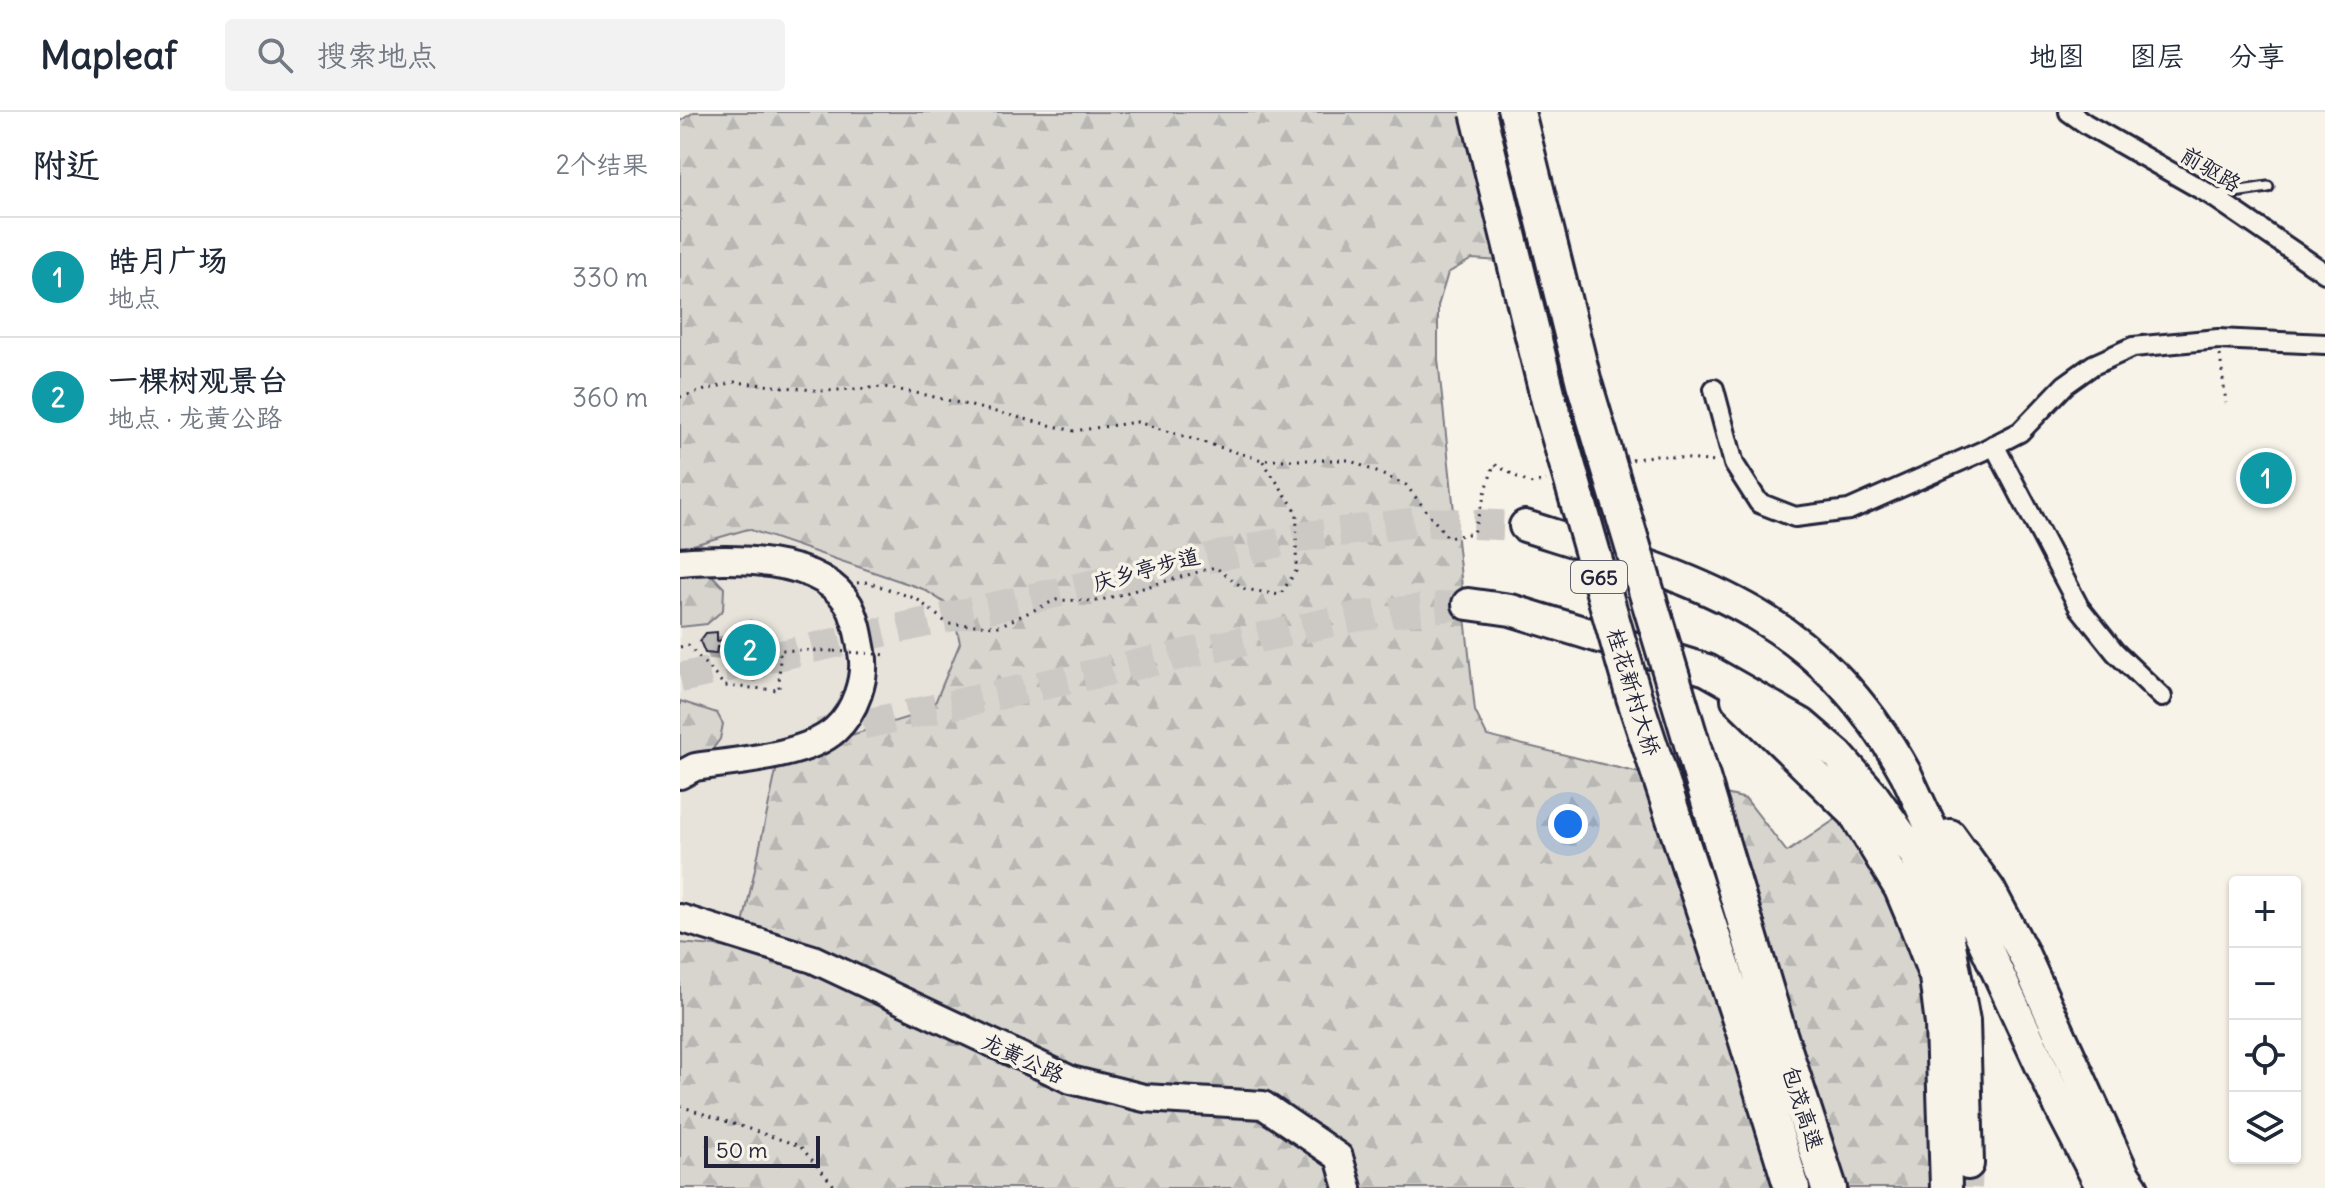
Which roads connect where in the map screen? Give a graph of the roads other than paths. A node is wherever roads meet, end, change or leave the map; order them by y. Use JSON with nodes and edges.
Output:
{"nodes":[{"id":1,"x":1478,"y":112,"type":"edge"},
{"id":2,"x":1517,"y":112,"type":"edge"},
{"id":3,"x":2069,"y":112,"type":"edge"},
{"id":4,"x":2268,"y":187,"type":"dead end"},
{"id":5,"x":2211,"y":195,"type":"junction"},
{"id":6,"x":2325,"y":273,"type":"edge"},
{"id":7,"x":2325,"y":344,"type":"edge"},
{"id":8,"x":1714,"y":389,"type":"dead end"},
{"id":9,"x":1994,"y":445,"type":"junction"},
{"id":10,"x":1525,"y":526,"type":"tunnel mouth"},
{"id":11,"x":680,"y":562,"type":"edge"},
{"id":12,"x":1468,"y":604,"type":"tunnel mouth"},
{"id":13,"x":1707,"y":670,"type":"junction"},
{"id":14,"x":2162,"y":697,"type":"dead end"},
{"id":15,"x":680,"y":775,"type":"edge"},
{"id":16,"x":680,"y":918,"type":"edge"},
{"id":17,"x":1761,"y":1031,"type":"junction"},
{"id":18,"x":1803,"y":1104,"type":"junction"},
{"id":19,"x":1968,"y":1164,"type":"tunnel mouth"},
{"id":20,"x":2119,"y":1183,"type":"edge"},
{"id":21,"x":1348,"y":1188,"type":"edge"},
{"id":22,"x":1792,"y":1188,"type":"edge"},
{"id":23,"x":1829,"y":1188,"type":"edge"},
{"id":24,"x":1845,"y":1188,"type":"edge"},
{"id":25,"x":1946,"y":1188,"type":"tunnel mouth"}],
"edges":[{"from":1,"to":17,"type":"highway","name":"桂花新村大桥","number":"G65","bridge":true},
{"from":2,"to":17,"type":"highway","name":"桂花新村大桥","number":"G65","bridge":true},
{"from":3,"to":5,"type":"street","name":"前驱路"},
{"from":4,"to":5,"type":"lane"},
{"from":5,"to":6,"type":"street","name":"前驱路"},
{"from":7,"to":9,"type":"street"},
{"from":8,"to":9,"type":"street"},
{"from":9,"to":14,"type":"street"},
{"from":10,"to":20,"type":"main road","bridge":true},
{"from":11,"to":15,"type":"main road"},
{"from":12,"to":13,"type":"main road","bridge":true},
{"from":13,"to":19,"type":"main road"},
{"from":13,"to":25,"type":"main road"},
{"from":16,"to":21,"type":"main road","name":"龙黄公路"},
{"from":17,"to":18,"type":"highway","name":"包茂高速","number":"G65"},
{"from":17,"to":22,"type":"highway","name":"包茂高速","number":"G65"},
{"from":18,"to":23,"type":"highway","name":"包茂高速","number":"G65"},
{"from":18,"to":24,"type":"highway"}]}
